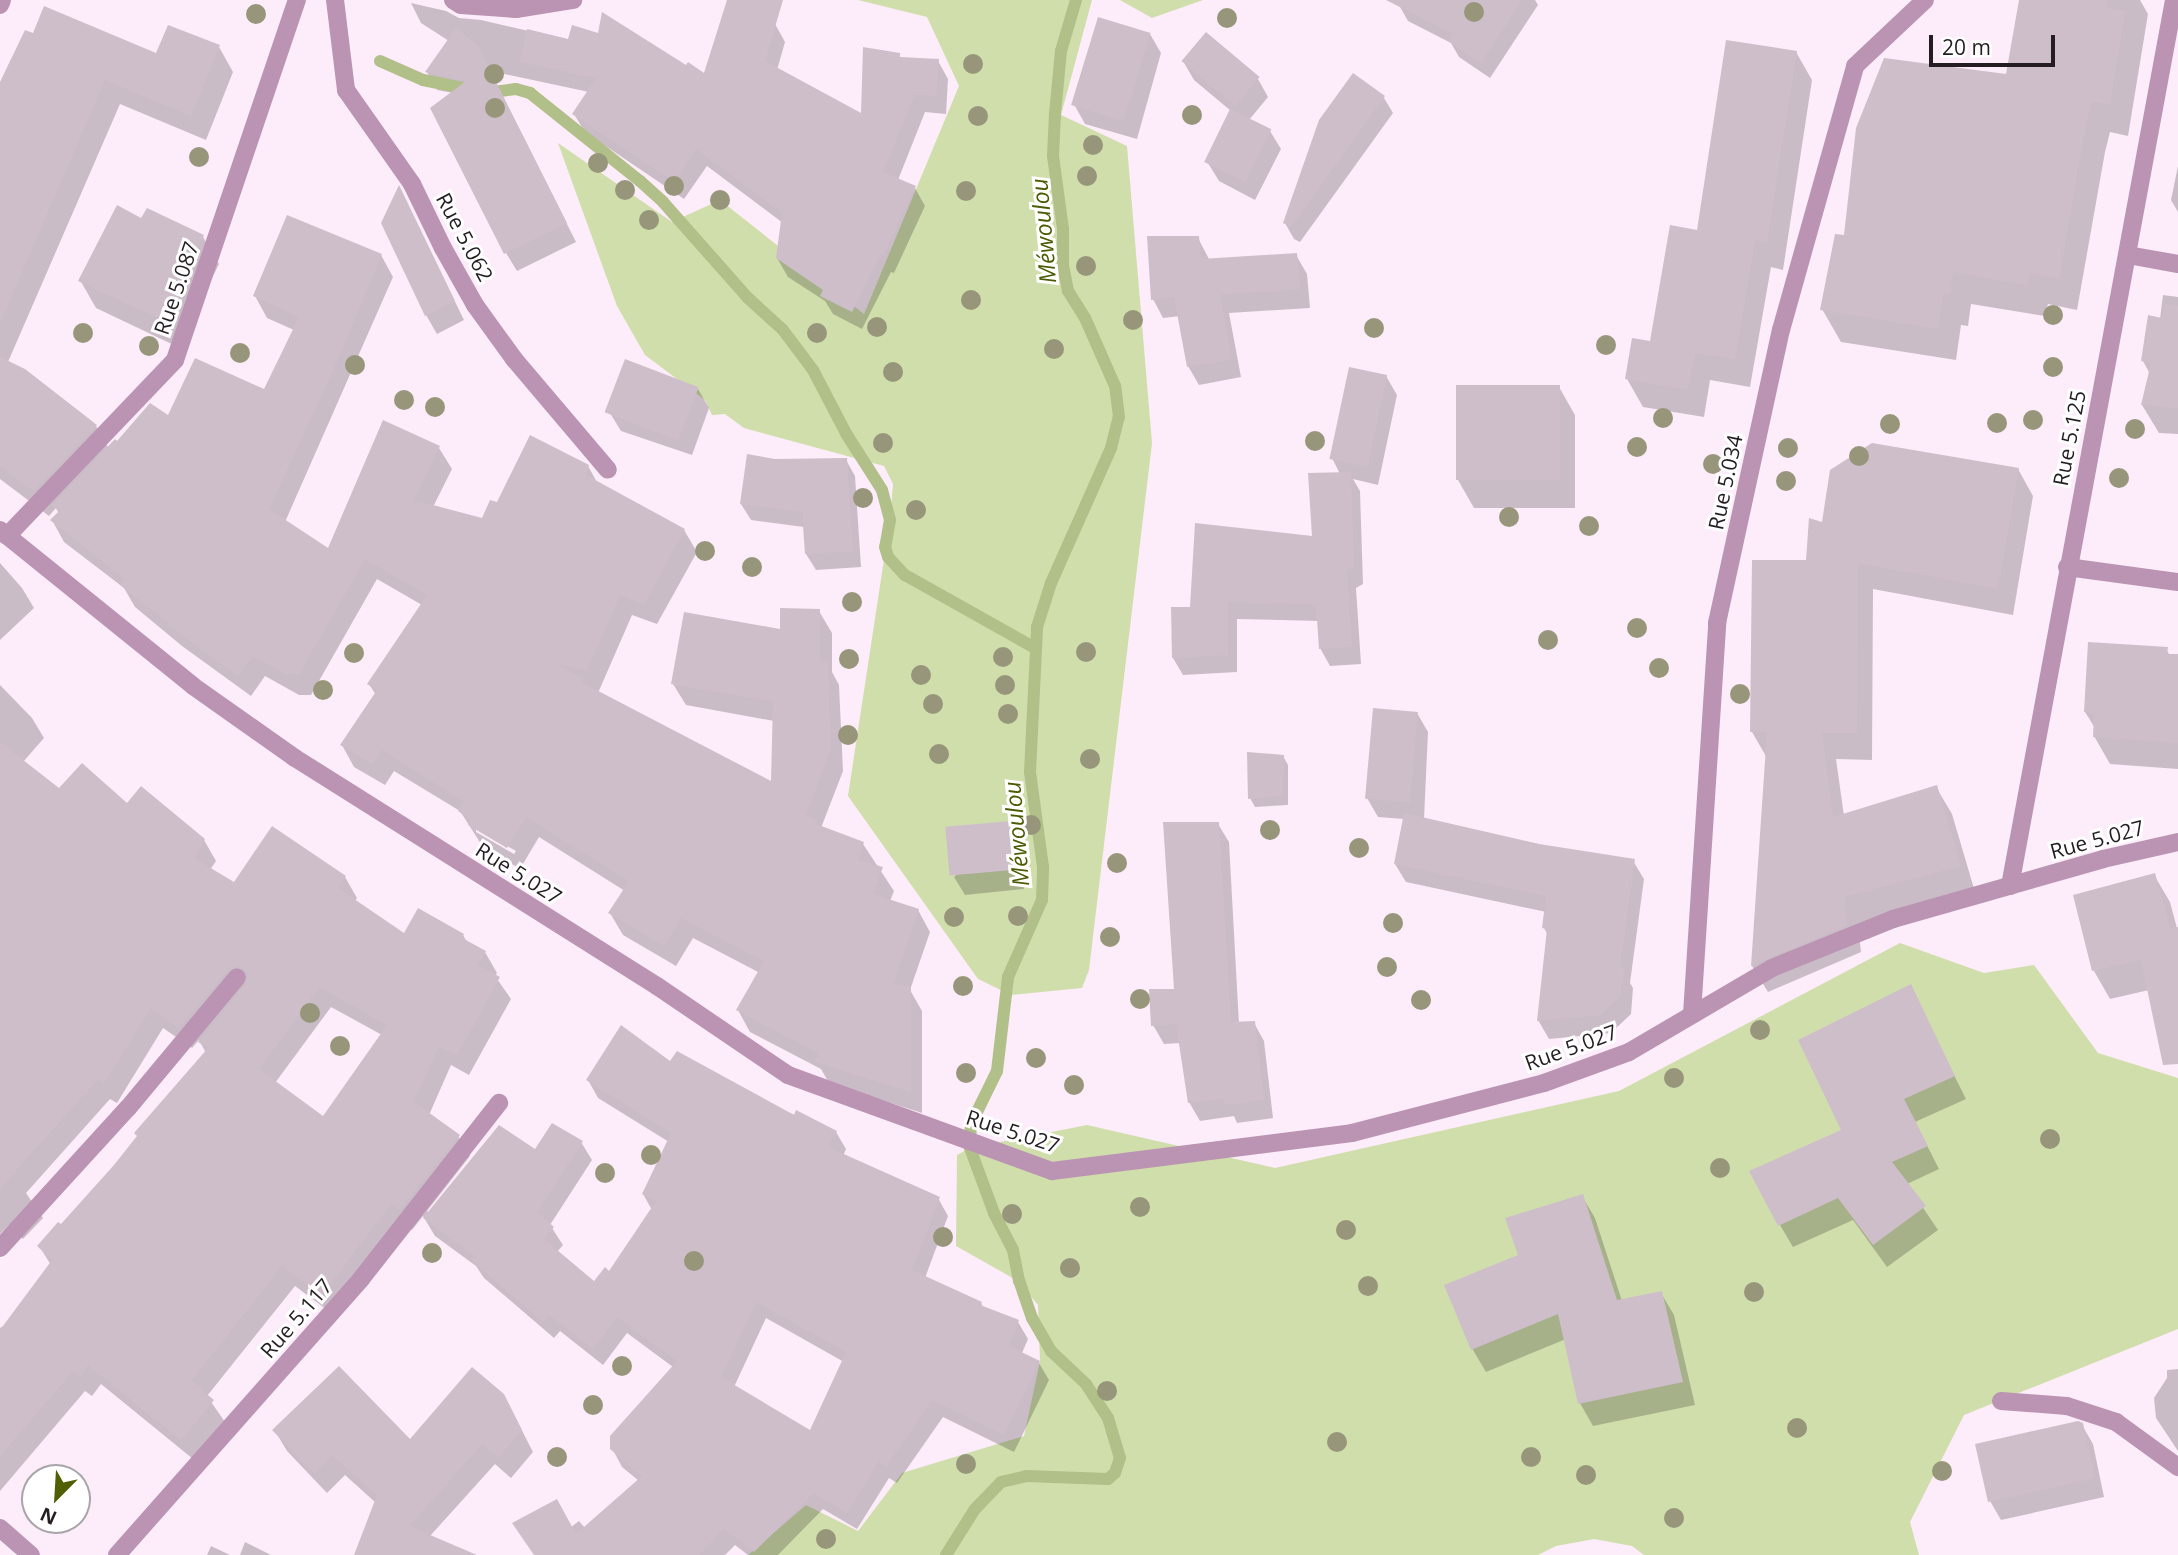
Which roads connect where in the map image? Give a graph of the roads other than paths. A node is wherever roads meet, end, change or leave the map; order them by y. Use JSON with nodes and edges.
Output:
{"nodes":[{"id":1,"x":2,"y":0,"type":"edge"},
{"id":2,"x":297,"y":0,"type":"edge"},
{"id":3,"x":335,"y":0,"type":"edge"},
{"id":4,"x":453,"y":0,"type":"edge"},
{"id":5,"x":573,"y":0,"type":"edge"},
{"id":6,"x":1925,"y":0,"type":"edge"},
{"id":7,"x":2175,"y":0,"type":"edge"},
{"id":8,"x":0,"y":5,"type":"edge"},
{"id":9,"x":2128,"y":255,"type":"junction"},
{"id":10,"x":2178,"y":264,"type":"edge"},
{"id":11,"x":608,"y":470,"type":"dead end"},
{"id":12,"x":3,"y":533,"type":"edge"},
{"id":13,"x":2067,"y":567,"type":"junction"},
{"id":14,"x":2178,"y":582,"type":"edge"},
{"id":15,"x":2178,"y":842,"type":"edge"},
{"id":16,"x":2010,"y":886,"type":"junction"},
{"id":17,"x":237,"y":977,"type":"dead end"},
{"id":18,"x":1692,"y":1014,"type":"junction"},
{"id":19,"x":499,"y":1103,"type":"dead end"},
{"id":20,"x":0,"y":1248,"type":"edge"},
{"id":21,"x":2000,"y":1401,"type":"dead end"},
{"id":22,"x":2178,"y":1467,"type":"edge"},
{"id":23,"x":0,"y":1528,"type":"edge"},
{"id":24,"x":31,"y":1555,"type":"edge"},
{"id":25,"x":117,"y":1555,"type":"edge"}],
"edges":[{"from":1,"to":8,"type":"street"},
{"from":2,"to":12,"type":"street","name":"Rue 5.087"},
{"from":3,"to":11,"type":"street","name":"Rue 5.062"},
{"from":4,"to":5,"type":"street"},
{"from":6,"to":18,"type":"street","name":"Rue 5.034"},
{"from":7,"to":9,"type":"street","name":"Rue 5.125"},
{"from":9,"to":10,"type":"street"},
{"from":9,"to":13,"type":"street","name":"Rue 5.125"},
{"from":12,"to":18,"type":"street","name":"Rue 5.027"},
{"from":13,"to":14,"type":"street"},
{"from":13,"to":16,"type":"street","name":"Rue 5.125"},
{"from":15,"to":16,"type":"street","name":"Rue 5.027"},
{"from":16,"to":18,"type":"street","name":"Rue 5.027"},
{"from":17,"to":20,"type":"street"},
{"from":19,"to":25,"type":"street","name":"Rue 5.117"},
{"from":21,"to":22,"type":"street"},
{"from":23,"to":24,"type":"street"}]}
